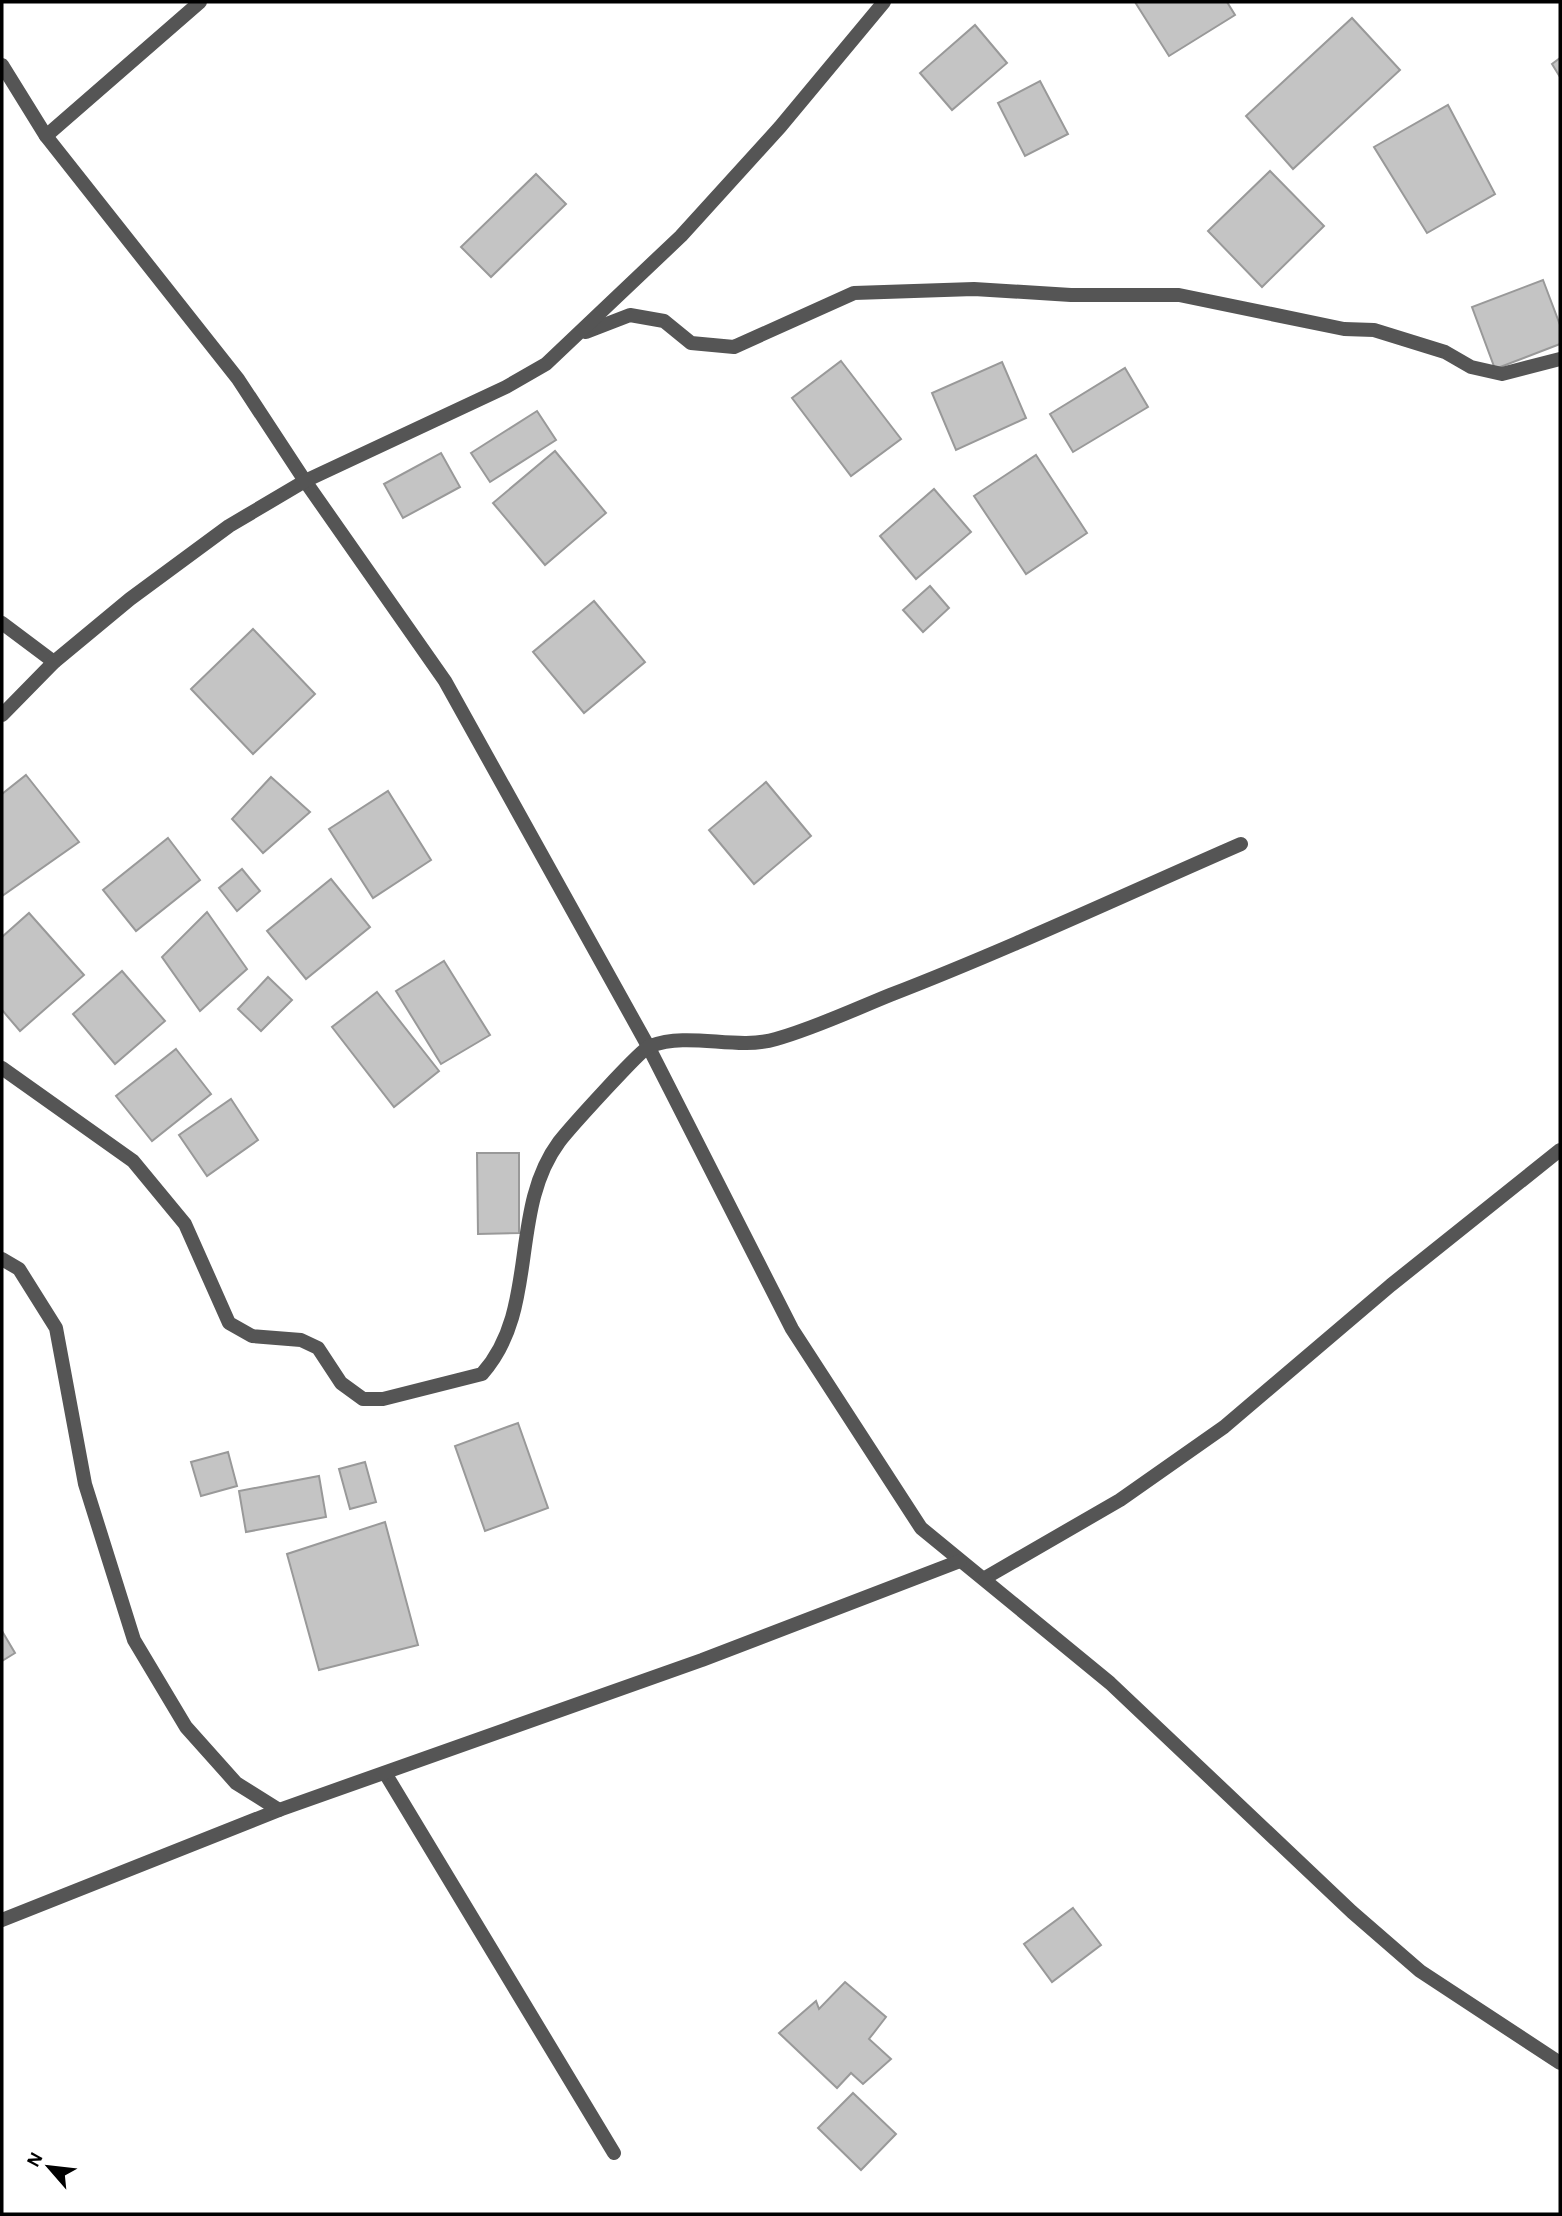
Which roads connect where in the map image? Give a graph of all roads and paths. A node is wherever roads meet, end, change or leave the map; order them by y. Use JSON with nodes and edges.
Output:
{"nodes":[{"id":1,"x":200,"y":2,"type":"edge"},
{"id":2,"x":884,"y":2,"type":"edge"},
{"id":3,"x":2,"y":65,"type":"edge"},
{"id":4,"x":46,"y":136,"type":"junction"},
{"id":5,"x":578,"y":335,"type":"junction"},
{"id":6,"x":1560,"y":359,"type":"edge"},
{"id":7,"x":305,"y":481,"type":"junction"},
{"id":8,"x":2,"y":623,"type":"edge"},
{"id":9,"x":54,"y":662,"type":"junction"},
{"id":10,"x":2,"y":715,"type":"edge"},
{"id":11,"x":1241,"y":844,"type":"dead end"},
{"id":12,"x":648,"y":1046,"type":"junction"},
{"id":13,"x":2,"y":1068,"type":"edge"},
{"id":14,"x":1560,"y":1150,"type":"edge"},
{"id":15,"x":2,"y":1259,"type":"edge"},
{"id":16,"x":960,"y":1561,"type":"junction"},
{"id":17,"x":985,"y":1578,"type":"junction"},
{"id":18,"x":385,"y":1773,"type":"junction"},
{"id":19,"x":279,"y":1810,"type":"junction"},
{"id":20,"x":2,"y":1920,"type":"edge"},
{"id":21,"x":1560,"y":2063,"type":"edge"},
{"id":22,"x":614,"y":2153,"type":"dead end"}],
"edges":[{"from":1,"to":4,"type":"street"},
{"from":2,"to":5,"type":"street"},
{"from":3,"to":4,"type":"street"},
{"from":4,"to":7,"type":"street"},
{"from":5,"to":6,"type":"street"},
{"from":5,"to":7,"type":"street"},
{"from":7,"to":9,"type":"street"},
{"from":7,"to":12,"type":"street"},
{"from":8,"to":9,"type":"street"},
{"from":9,"to":10,"type":"street"},
{"from":11,"to":12,"type":"street"},
{"from":12,"to":13,"type":"street"},
{"from":12,"to":16,"type":"street"},
{"from":14,"to":17,"type":"street"},
{"from":15,"to":19,"type":"street"},
{"from":16,"to":17,"type":"street"},
{"from":16,"to":18,"type":"street"},
{"from":17,"to":21,"type":"street"},
{"from":18,"to":19,"type":"street"},
{"from":18,"to":22,"type":"street"},
{"from":19,"to":20,"type":"street"}]}
